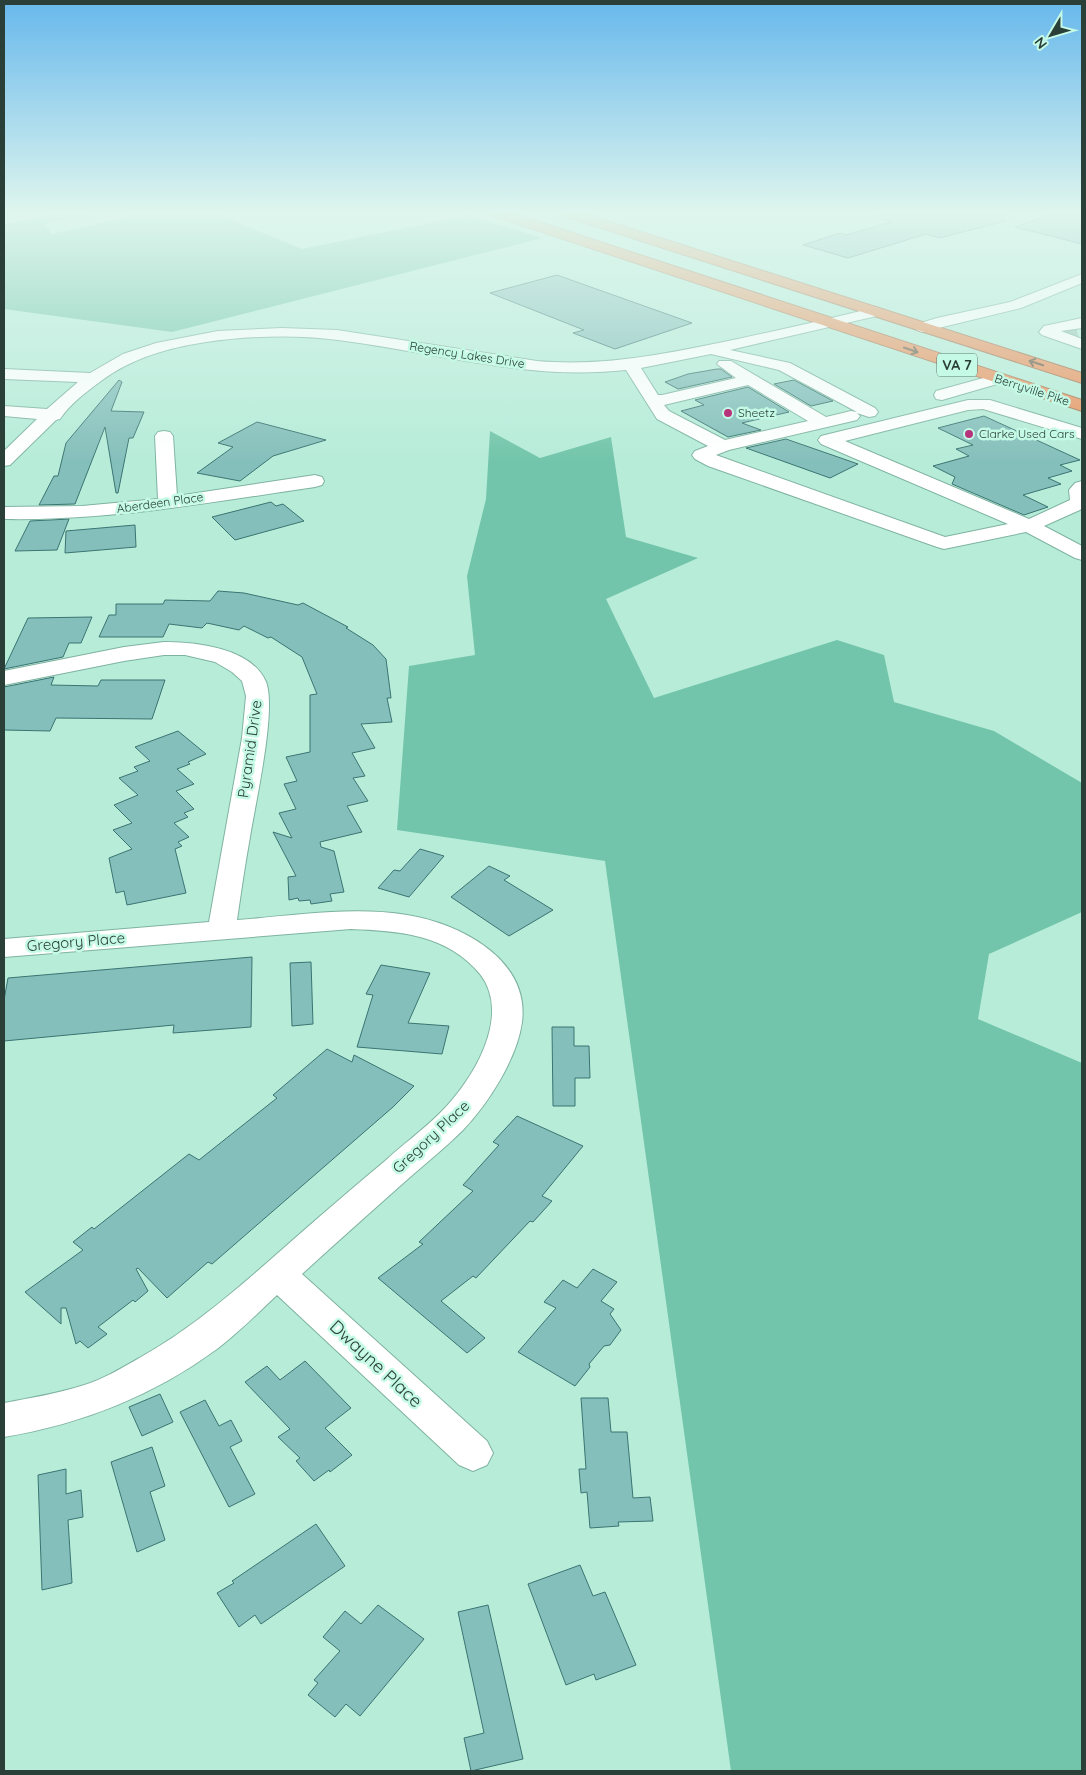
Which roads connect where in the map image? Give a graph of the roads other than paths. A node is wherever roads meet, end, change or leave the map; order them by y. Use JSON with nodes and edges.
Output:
{"nodes":[{"id":1,"x":748,"y":296,"type":"edge"},
{"id":2,"x":826,"y":296,"type":"edge"},
{"id":3,"x":1040,"y":296,"type":"edge"},
{"id":4,"x":1074,"y":298,"type":"dead end"},
{"id":5,"x":876,"y":312,"type":"junction"},
{"id":6,"x":1082,"y":323,"type":"tunnel mouth"},
{"id":7,"x":832,"y":324,"type":"junction"},
{"id":8,"x":922,"y":327,"type":"junction"},
{"id":9,"x":956,"y":338,"type":"junction"},
{"id":10,"x":747,"y":342,"type":"junction"},
{"id":11,"x":1082,"y":344,"type":"tunnel mouth"},
{"id":12,"x":708,"y":350,"type":"junction"},
{"id":13,"x":748,"y":360,"type":"junction"},
{"id":14,"x":725,"y":364,"type":"junction"},
{"id":15,"x":632,"y":365,"type":"junction"},
{"id":16,"x":706,"y":368,"type":"dead end"},
{"id":17,"x":4,"y":374,"type":"edge"},
{"id":18,"x":659,"y":377,"type":"dead end"},
{"id":19,"x":95,"y":378,"type":"junction"},
{"id":20,"x":1082,"y":378,"type":"edge"},
{"id":21,"x":998,"y":379,"type":"junction"},
{"id":22,"x":751,"y":380,"type":"junction"},
{"id":23,"x":640,"y":381,"type":"junction"},
{"id":24,"x":4,"y":398,"type":"edge"},
{"id":25,"x":653,"y":400,"type":"junction"},
{"id":26,"x":4,"y":406,"type":"edge"},
{"id":27,"x":1082,"y":406,"type":"edge"},
{"id":28,"x":4,"y":411,"type":"edge"},
{"id":29,"x":869,"y":412,"type":"junction"},
{"id":30,"x":54,"y":415,"type":"junction"},
{"id":31,"x":820,"y":430,"type":"junction"},
{"id":32,"x":1082,"y":434,"type":"edge"},
{"id":33,"x":164,"y":436,"type":"dead end"},
{"id":34,"x":723,"y":446,"type":"junction"},
{"id":35,"x":4,"y":461,"type":"edge"},
{"id":36,"x":315,"y":481,"type":"dead end"},
{"id":37,"x":1082,"y":487,"type":"edge"},
{"id":38,"x":168,"y":502,"type":"junction"},
{"id":39,"x":4,"y":513,"type":"edge"},
{"id":40,"x":1029,"y":526,"type":"junction"},
{"id":41,"x":1082,"y":554,"type":"edge"},
{"id":42,"x":4,"y":678,"type":"edge"},
{"id":43,"x":222,"y":930,"type":"junction"},
{"id":44,"x":4,"y":948,"type":"edge"},
{"id":45,"x":278,"y":1274,"type":"junction"},
{"id":46,"x":4,"y":1420,"type":"edge"},
{"id":47,"x":473,"y":1453,"type":"dead end"}],
"edges":[{"from":1,"to":7,"type":"highway","name":"Berryville Pike","number":"VA 7"},
{"from":2,"to":5,"type":"highway","name":"Berryville Pike","number":"VA 7"},
{"from":3,"to":8,"type":"street"},
{"from":4,"to":9,"type":"street"},
{"from":5,"to":7,"type":"street","name":"Regency Lakes Drive"},
{"from":5,"to":8,"type":"highway","name":"Berryville Pike","number":"VA 7"},
{"from":6,"to":11,"type":"street"},
{"from":7,"to":10,"type":"street","name":"Regency Lakes Drive"},
{"from":7,"to":21,"type":"highway","name":"Berryville Pike","number":"VA 7","one_way":true},
{"from":8,"to":9,"type":"highway","name":"Berryville Pike","number":"VA 7"},
{"from":20,"to":9,"type":"highway","name":"Berryville Pike","number":"VA 7","one_way":true},
{"from":10,"to":12,"type":"street","name":"Regency Lakes Drive"},
{"from":10,"to":13,"type":"street"},
{"from":12,"to":13,"type":"street"},
{"from":12,"to":15,"type":"street","name":"Regency Lakes Drive"},
{"from":13,"to":14,"type":"street"},
{"from":13,"to":29,"type":"street"},
{"from":14,"to":16,"type":"street"},
{"from":14,"to":22,"type":"street"},
{"from":15,"to":19,"type":"street","name":"Regency Lakes Drive"},
{"from":15,"to":23,"type":"street"},
{"from":17,"to":19,"type":"street"},
{"from":18,"to":23,"type":"street"},
{"from":19,"to":30,"type":"street","name":"Regency Lakes Drive"},
{"from":21,"to":27,"type":"highway","name":"Berryville Pike","number":"VA 7"},
{"from":21,"to":29,"type":"street"},
{"from":22,"to":25,"type":"street"},
{"from":22,"to":31,"type":"street"},
{"from":23,"to":25,"type":"street"},
{"from":24,"to":26,"type":"street"},
{"from":25,"to":34,"type":"street"},
{"from":28,"to":30,"type":"street"},
{"from":29,"to":31,"type":"street"},
{"from":30,"to":35,"type":"street","name":"Regency Lakes Drive"},
{"from":31,"to":32,"type":"street"},
{"from":31,"to":34,"type":"street"},
{"from":31,"to":40,"type":"street"},
{"from":33,"to":38,"type":"street"},
{"from":34,"to":40,"type":"street"},
{"from":36,"to":38,"type":"street","name":"Aberdeen Place"},
{"from":37,"to":40,"type":"street"},
{"from":38,"to":39,"type":"street","name":"Aberdeen Place"},
{"from":40,"to":41,"type":"street"},
{"from":42,"to":43,"type":"street","name":"Pyramid Drive"},
{"from":43,"to":44,"type":"street","name":"Gregory Place"},
{"from":43,"to":45,"type":"street","name":"Gregory Place"},
{"from":45,"to":46,"type":"street","name":"Gregory Place"},
{"from":45,"to":47,"type":"street","name":"Dwayne Place"}]}
